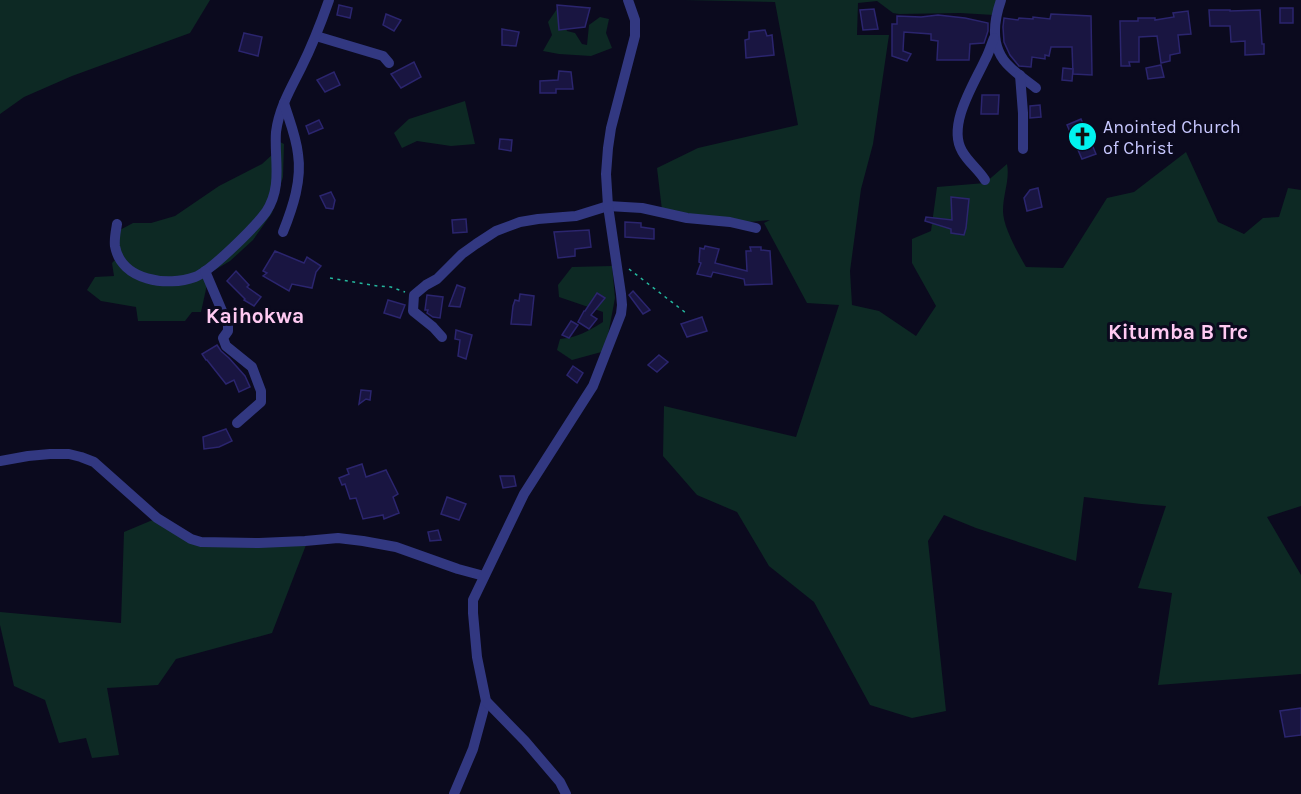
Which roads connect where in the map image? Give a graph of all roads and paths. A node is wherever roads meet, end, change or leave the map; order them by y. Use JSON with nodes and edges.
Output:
{"nodes":[{"id":1,"x":329,"y":0,"type":"edge"},
{"id":2,"x":628,"y":0,"type":"edge"},
{"id":3,"x":1001,"y":0,"type":"edge"},
{"id":4,"x":316,"y":36,"type":"junction"},
{"id":5,"x":994,"y":38,"type":"junction"},
{"id":6,"x":389,"y":63,"type":"dead end"},
{"id":7,"x":1020,"y":75,"type":"junction"},
{"id":8,"x":1036,"y":88,"type":"dead end"},
{"id":9,"x":284,"y":103,"type":"junction"},
{"id":10,"x":1023,"y":149,"type":"dead end"},
{"id":11,"x":985,"y":180,"type":"dead end"},
{"id":12,"x":608,"y":206,"type":"junction"},
{"id":13,"x":117,"y":224,"type":"dead end"},
{"id":14,"x":756,"y":228,"type":"dead end"},
{"id":15,"x":283,"y":232,"type":"dead end"},
{"id":16,"x":630,"y":270,"type":"dead end"},
{"id":17,"x":205,"y":271,"type":"junction"},
{"id":18,"x":330,"y":278,"type":"dead end"},
{"id":19,"x":414,"y":295,"type":"junction"},
{"id":20,"x":686,"y":313,"type":"dead end"},
{"id":21,"x":442,"y":338,"type":"dead end"},
{"id":22,"x":237,"y":423,"type":"dead end"},
{"id":23,"x":0,"y":461,"type":"edge"},
{"id":24,"x":484,"y":576,"type":"junction"},
{"id":25,"x":486,"y":701,"type":"junction"},
{"id":26,"x":454,"y":794,"type":"edge"},
{"id":27,"x":566,"y":794,"type":"edge"}],
"edges":[{"from":1,"to":4,"type":"street"},
{"from":2,"to":12,"type":"street"},
{"from":3,"to":5,"type":"street"},
{"from":4,"to":6,"type":"street"},
{"from":4,"to":9,"type":"street"},
{"from":5,"to":7,"type":"street"},
{"from":5,"to":11,"type":"street"},
{"from":7,"to":8,"type":"street"},
{"from":7,"to":10,"type":"street"},
{"from":9,"to":15,"type":"street"},
{"from":9,"to":17,"type":"street"},
{"from":12,"to":14,"type":"street"},
{"from":12,"to":19,"type":"street"},
{"from":12,"to":24,"type":"street"},
{"from":13,"to":17,"type":"street"},
{"from":16,"to":20,"type":"path"},
{"from":17,"to":22,"type":"street"},
{"from":18,"to":19,"type":"path"},
{"from":19,"to":21,"type":"street"},
{"from":23,"to":24,"type":"street"},
{"from":24,"to":25,"type":"street"},
{"from":25,"to":26,"type":"street"},
{"from":25,"to":27,"type":"street"}]}
